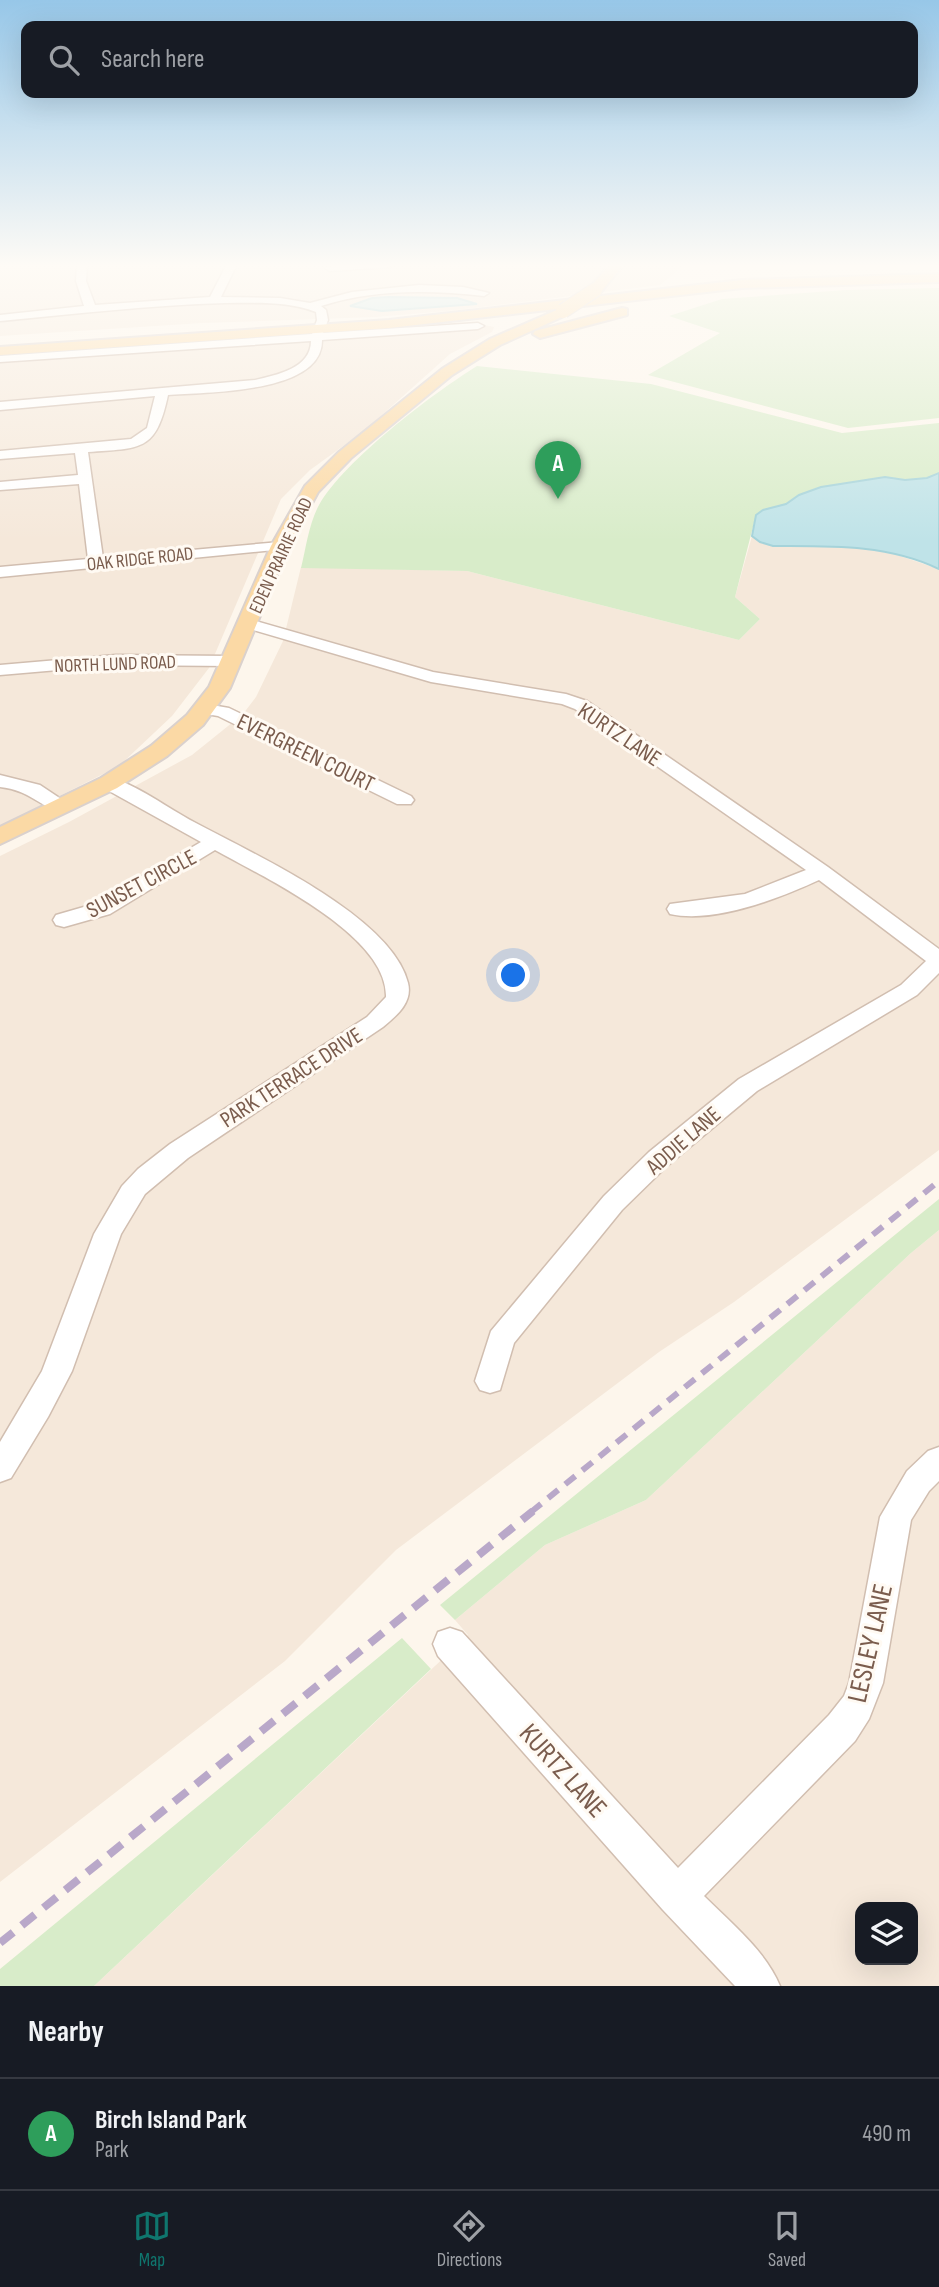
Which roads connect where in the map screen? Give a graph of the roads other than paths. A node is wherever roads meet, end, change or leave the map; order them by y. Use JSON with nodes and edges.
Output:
{"nodes":[{"id":1,"x":26,"y":357,"type":"edge"},
{"id":2,"x":313,"y":357,"type":"edge"},
{"id":3,"x":470,"y":357,"type":"edge"},
{"id":4,"x":0,"y":359,"type":"edge"},
{"id":5,"x":162,"y":394,"type":"junction"},
{"id":6,"x":0,"y":406,"type":"edge"},
{"id":7,"x":81,"y":448,"type":"junction"},
{"id":8,"x":0,"y":455,"type":"edge"},
{"id":9,"x":85,"y":479,"type":"junction"},
{"id":10,"x":0,"y":486,"type":"edge"},
{"id":11,"x":280,"y":546,"type":"junction"},
{"id":12,"x":96,"y":563,"type":"junction"},
{"id":13,"x":0,"y":572,"type":"edge"},
{"id":14,"x":249,"y":624,"type":"junction"},
{"id":15,"x":231,"y":661,"type":"junction"},
{"id":16,"x":0,"y":670,"type":"edge"},
{"id":17,"x":206,"y":709,"type":"junction"},
{"id":18,"x":0,"y":781,"type":"edge"},
{"id":19,"x":110,"y":783,"type":"junction"},
{"id":20,"x":404,"y":800,"type":"dead end"},
{"id":21,"x":63,"y":807,"type":"junction"},
{"id":22,"x":0,"y":838,"type":"edge"},
{"id":23,"x":217,"y":841,"type":"junction"},
{"id":24,"x":821,"y":872,"type":"junction"},
{"id":25,"x":678,"y":909,"type":"dead end"},
{"id":26,"x":64,"y":920,"type":"dead end"},
{"id":27,"x":939,"y":960,"type":"edge"},
{"id":28,"x":490,"y":1381,"type":"dead end"},
{"id":29,"x":939,"y":1461,"type":"edge"},
{"id":30,"x":0,"y":1468,"type":"edge"},
{"id":31,"x":450,"y":1644,"type":"dead end"},
{"id":32,"x":677,"y":1896,"type":"junction"},
{"id":33,"x":760,"y":1986,"type":"edge"}],
"edges":[{"from":1,"to":4,"type":"street"},
{"from":2,"to":5,"type":"street"},
{"from":3,"to":11,"type":"main road","name":"EDEN PRAIRIE ROAD"},
{"from":5,"to":6,"type":"street"},
{"from":5,"to":7,"type":"street"},
{"from":7,"to":8,"type":"street"},
{"from":7,"to":9,"type":"street"},
{"from":9,"to":10,"type":"street"},
{"from":9,"to":12,"type":"street"},
{"from":11,"to":12,"type":"street","name":"OAK RIDGE ROAD"},
{"from":11,"to":14,"type":"main road","name":"EDEN PRAIRIE ROAD"},
{"from":12,"to":13,"type":"street","name":"OAK RIDGE ROAD"},
{"from":14,"to":15,"type":"main road","name":"EDEN PRAIRIE ROAD"},
{"from":14,"to":24,"type":"street","name":"KURTZ LANE"},
{"from":15,"to":16,"type":"street","name":"NORTH LUND ROAD"},
{"from":15,"to":17,"type":"main road","name":"EDEN PRAIRIE ROAD"},
{"from":17,"to":19,"type":"main road","name":"EDEN PRAIRIE ROAD"},
{"from":17,"to":20,"type":"street","name":"EVERGREEN COURT"},
{"from":18,"to":21,"type":"street"},
{"from":19,"to":21,"type":"main road","name":"EDEN PRAIRIE ROAD"},
{"from":19,"to":23,"type":"street","name":"PARK TERRACE DRIVE"},
{"from":21,"to":22,"type":"main road","name":"EDEN PRAIRIE ROAD"},
{"from":23,"to":26,"type":"street","name":"SUNSET CIRCLE"},
{"from":23,"to":30,"type":"street","name":"PARK TERRACE DRIVE"},
{"from":24,"to":25,"type":"street"},
{"from":24,"to":27,"type":"street","name":"KURTZ LANE"},
{"from":27,"to":28,"type":"street","name":"ADDIE LANE"},
{"from":29,"to":32,"type":"street","name":"LESLEY LANE"},
{"from":31,"to":32,"type":"street","name":"KURTZ LANE"},
{"from":32,"to":33,"type":"street","name":"KURTZ LANE"}]}
